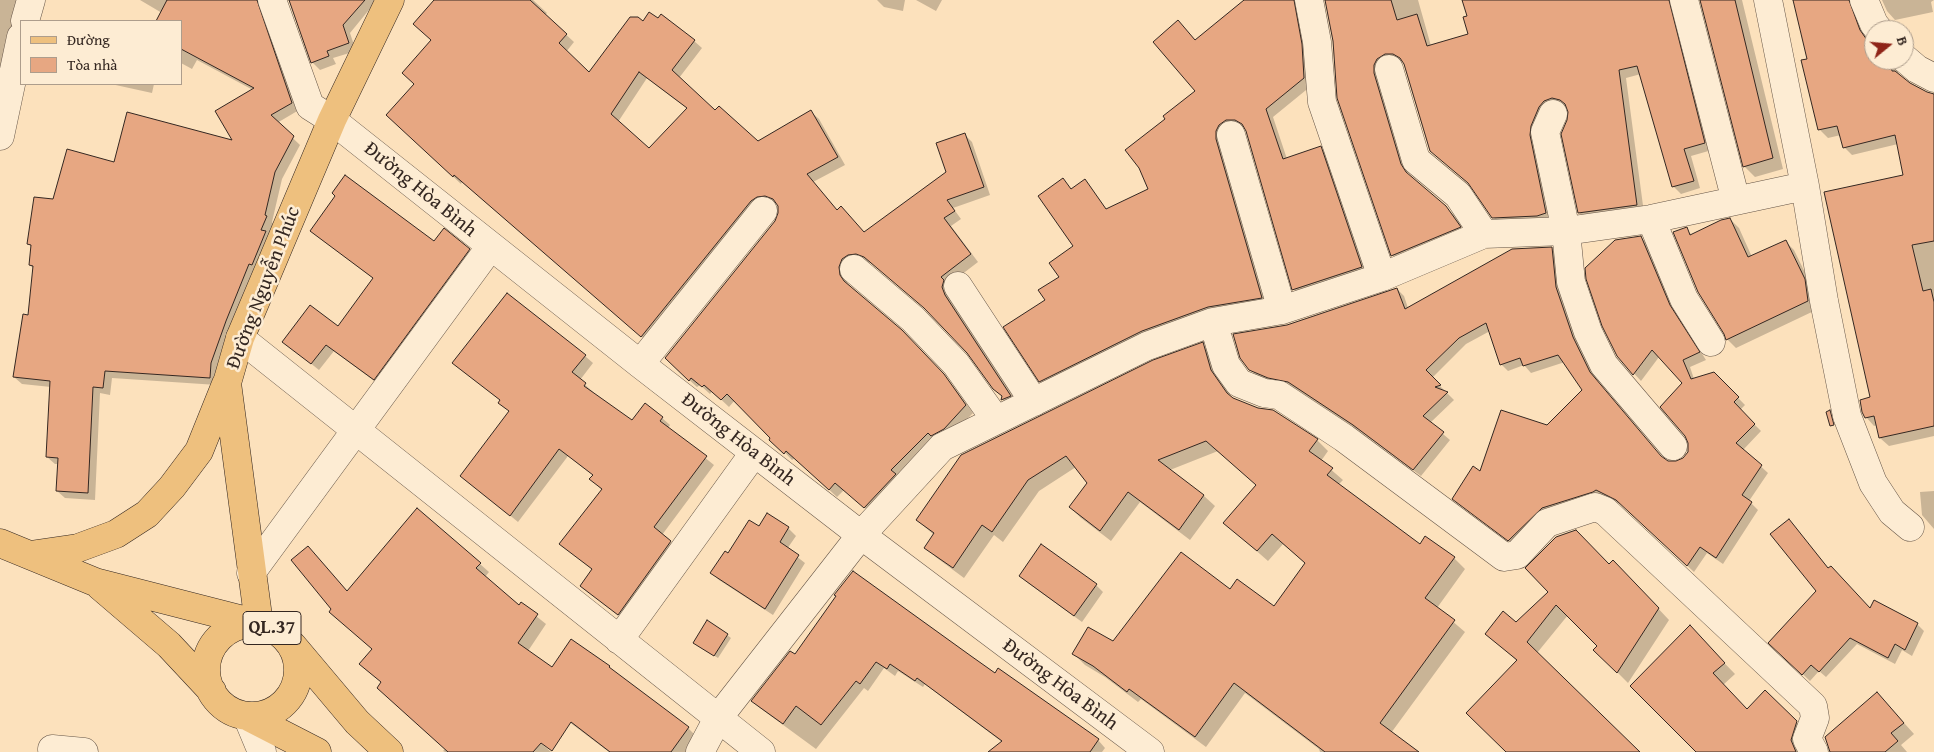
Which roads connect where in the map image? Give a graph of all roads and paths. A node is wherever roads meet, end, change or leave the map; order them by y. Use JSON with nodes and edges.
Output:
{"nodes":[{"id":1,"x":31,"y":0,"type":"edge"},
{"id":2,"x":272,"y":0,"type":"edge"},
{"id":3,"x":390,"y":0,"type":"edge"},
{"id":4,"x":1309,"y":0,"type":"edge"},
{"id":5,"x":1684,"y":0,"type":"edge"},
{"id":6,"x":1768,"y":0,"type":"edge"},
{"id":7,"x":1864,"y":0,"type":"edge"},
{"id":8,"x":24,"y":20,"type":"edge"},
{"id":9,"x":1872,"y":20,"type":"edge"},
{"id":10,"x":20,"y":41,"type":"edge"},
{"id":11,"x":1914,"y":66,"type":"edge"},
{"id":12,"x":1390,"y":69,"type":"dead end"},
{"id":13,"x":1934,"y":78,"type":"edge"},
{"id":14,"x":1552,"y":114,"type":"dead end"},
{"id":15,"x":332,"y":120,"type":"junction"},
{"id":16,"x":1231,"y":135,"type":"dead end"},
{"id":17,"x":0,"y":136,"type":"edge"},
{"id":18,"x":1805,"y":186,"type":"junction"},
{"id":19,"x":1736,"y":201,"type":"junction"},
{"id":20,"x":763,"y":210,"type":"dead end"},
{"id":21,"x":1651,"y":219,"type":"junction"},
{"id":22,"x":1566,"y":231,"type":"junction"},
{"id":23,"x":1484,"y":234,"type":"junction"},
{"id":24,"x":491,"y":246,"type":"junction"},
{"id":25,"x":854,"y":270,"type":"dead end"},
{"id":26,"x":1382,"y":277,"type":"junction"},
{"id":27,"x":958,"y":286,"type":"dead end"},
{"id":28,"x":1282,"y":310,"type":"junction"},
{"id":29,"x":1213,"y":322,"type":"junction"},
{"id":30,"x":240,"y":338,"type":"junction"},
{"id":31,"x":1710,"y":342,"type":"dead end"},
{"id":32,"x":640,"y":364,"type":"junction"},
{"id":33,"x":227,"y":383,"type":"junction"},
{"id":34,"x":1034,"y":402,"type":"junction"},
{"id":35,"x":996,"y":420,"type":"junction"},
{"id":36,"x":356,"y":430,"type":"junction"},
{"id":37,"x":1673,"y":446,"type":"dead end"},
{"id":38,"x":754,"y":453,"type":"junction"},
{"id":39,"x":1910,"y":527,"type":"dead end"},
{"id":40,"x":860,"y":535,"type":"junction"},
{"id":41,"x":0,"y":543,"type":"edge"},
{"id":42,"x":30,"y":555,"type":"junction"},
{"id":43,"x":251,"y":573,"type":"junction"},
{"id":44,"x":95,"y":582,"type":"junction"},
{"id":45,"x":259,"y":624,"type":"junction"},
{"id":46,"x":619,"y":640,"type":"junction"},
{"id":47,"x":290,"y":643,"type":"junction"},
{"id":48,"x":212,"y":691,"type":"junction"},
{"id":49,"x":248,"y":716,"type":"junction"},
{"id":50,"x":718,"y":718,"type":"junction"},
{"id":51,"x":52,"y":749,"type":"dead end"},
{"id":52,"x":84,"y":752,"type":"edge"},
{"id":53,"x":262,"y":752,"type":"edge"},
{"id":54,"x":317,"y":752,"type":"edge"},
{"id":55,"x":389,"y":752,"type":"edge"},
{"id":56,"x":700,"y":752,"type":"edge"},
{"id":57,"x":761,"y":752,"type":"edge"},
{"id":58,"x":1150,"y":752,"type":"edge"},
{"id":59,"x":1814,"y":752,"type":"edge"}],
"edges":[{"from":1,"to":8,"type":"street"},
{"from":2,"to":15,"type":"street","name":"Đường Hòa Bình"},
{"from":3,"to":15,"type":"main road","name":"Đường Nguyễn Phúc"},
{"from":4,"to":26,"type":"street"},
{"from":5,"to":19,"type":"street"},
{"from":6,"to":18,"type":"street"},
{"from":7,"to":9,"type":"street"},
{"from":10,"to":17,"type":"street"},
{"from":11,"to":13,"type":"street"},
{"from":12,"to":23,"type":"street"},
{"from":14,"to":22,"type":"street"},
{"from":15,"to":24,"type":"street","name":"Đường Hòa Bình"},
{"from":15,"to":30,"type":"main road","name":"Đường Nguyễn Phúc"},
{"from":16,"to":28,"type":"street"},
{"from":18,"to":19,"type":"street"},
{"from":18,"to":39,"type":"street"},
{"from":19,"to":21,"type":"street"},
{"from":20,"to":32,"type":"street"},
{"from":21,"to":22,"type":"street"},
{"from":21,"to":31,"type":"street"},
{"from":22,"to":23,"type":"street"},
{"from":22,"to":37,"type":"street"},
{"from":23,"to":26,"type":"street"},
{"from":24,"to":32,"type":"street","name":"Đường Hòa Bình"},
{"from":24,"to":36,"type":"street"},
{"from":25,"to":35,"type":"street"},
{"from":26,"to":28,"type":"street"},
{"from":27,"to":34,"type":"street"},
{"from":28,"to":29,"type":"street"},
{"from":29,"to":34,"type":"street"},
{"from":29,"to":59,"type":"street"},
{"from":30,"to":33,"type":"main road","name":"Đường Nguyễn Phúc"},
{"from":30,"to":36,"type":"street"},
{"from":32,"to":38,"type":"street","name":"Đường Hòa Bình"},
{"from":33,"to":42,"type":"main road"},
{"from":33,"to":43,"type":"main road","name":"Đường Nguyễn Phúc"},
{"from":34,"to":35,"type":"street"},
{"from":35,"to":40,"type":"street"},
{"from":36,"to":43,"type":"street"},
{"from":36,"to":46,"type":"street"},
{"from":38,"to":40,"type":"street","name":"Đường Hòa Bình"},
{"from":38,"to":46,"type":"street"},
{"from":40,"to":50,"type":"street"},
{"from":40,"to":58,"type":"street","name":"Đường Hòa Bình"},
{"from":41,"to":42,"type":"main road"},
{"from":42,"to":44,"type":"main road"},
{"from":43,"to":45,"type":"main road","name":"Đường Nguyễn Phúc"},
{"from":44,"to":45,"type":"main road"},
{"from":44,"to":48,"type":"main road"},
{"from":45,"to":47,"type":"main road","number":"QL.37"},
{"from":45,"to":48,"type":"main road","number":"QL.37"},
{"from":46,"to":50,"type":"street"},
{"from":47,"to":49,"type":"main road","number":"QL.37"},
{"from":47,"to":55,"type":"main road","number":"QL.37"},
{"from":48,"to":49,"type":"main road"},
{"from":49,"to":53,"type":"street"},
{"from":49,"to":54,"type":"main road"},
{"from":50,"to":56,"type":"street"},
{"from":50,"to":57,"type":"street"},
{"from":51,"to":52,"type":"street"}]}
